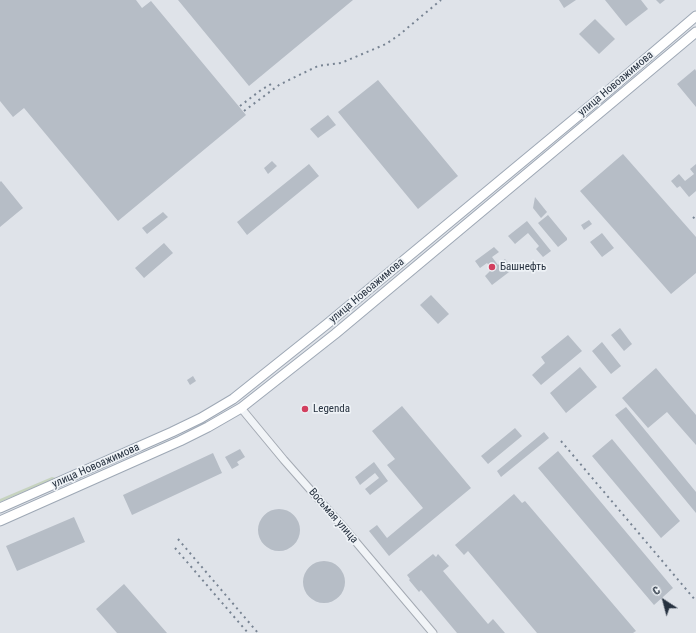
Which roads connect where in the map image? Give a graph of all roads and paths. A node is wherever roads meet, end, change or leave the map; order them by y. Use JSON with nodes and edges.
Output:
{"nodes":[{"id":1,"x":696,"y":16,"type":"edge"},
{"id":2,"x":696,"y":32,"type":"edge"},
{"id":3,"x":233,"y":399,"type":"junction"},
{"id":4,"x":241,"y":408,"type":"junction"},
{"id":5,"x":0,"y":508,"type":"edge"},
{"id":6,"x":0,"y":520,"type":"edge"},
{"id":7,"x":433,"y":633,"type":"edge"}],
"edges":[{"from":1,"to":3,"type":"main road","name":"улица Новоажимова"},
{"from":2,"to":4,"type":"main road","name":"улица Новоажимова"},
{"from":3,"to":4,"type":"main road","name":"Восьмая улица"},
{"from":3,"to":5,"type":"main road","name":"улица Новоажимова"},
{"from":4,"to":6,"type":"main road","name":"улица Новоажимова"},
{"from":4,"to":7,"type":"street","name":"Восьмая улица"}]}
